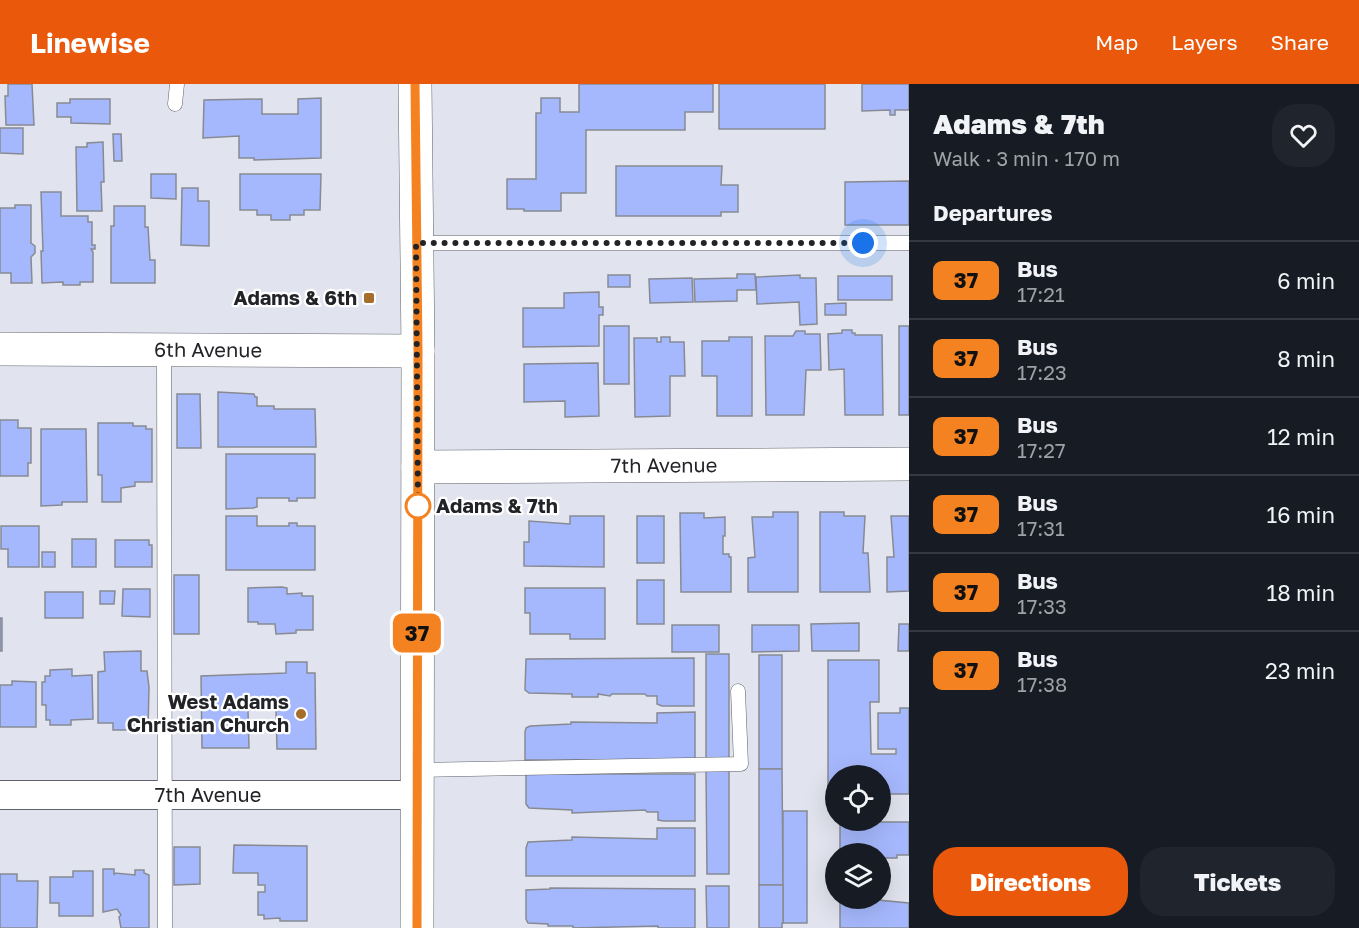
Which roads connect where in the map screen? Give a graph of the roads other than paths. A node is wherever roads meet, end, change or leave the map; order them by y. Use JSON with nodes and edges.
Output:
{"nodes":[{"id":1,"x":177,"y":84,"type":"edge"},
{"id":2,"x":415,"y":84,"type":"edge"},
{"id":3,"x":176,"y":104,"type":"dead end"},
{"id":4,"x":416,"y":243,"type":"junction"},
{"id":5,"x":909,"y":243,"type":"edge"},
{"id":6,"x":0,"y":349,"type":"edge"},
{"id":7,"x":164,"y":350,"type":"junction"},
{"id":8,"x":418,"y":351,"type":"junction"},
{"id":9,"x":909,"y":464,"type":"edge"},
{"id":10,"x":418,"y":467,"type":"junction"},
{"id":11,"x":738,"y":691,"type":"dead end"},
{"id":12,"x":416,"y":782,"type":"junction"},
{"id":13,"x":0,"y":795,"type":"edge"},
{"id":14,"x":165,"y":795,"type":"junction"},
{"id":15,"x":165,"y":928,"type":"edge"},
{"id":16,"x":417,"y":928,"type":"edge"}],
"edges":[{"from":1,"to":3,"type":"lane"},
{"from":2,"to":4,"type":"street"},
{"from":4,"to":5,"type":"lane"},
{"from":4,"to":8,"type":"street"},
{"from":6,"to":7,"type":"street","name":"6th Avenue"},
{"from":7,"to":8,"type":"street","name":"6th Avenue"},
{"from":7,"to":14,"type":"lane"},
{"from":8,"to":10,"type":"street"},
{"from":9,"to":10,"type":"street","name":"7th Avenue"},
{"from":10,"to":12,"type":"street"},
{"from":11,"to":12,"type":"lane"},
{"from":12,"to":14,"type":"street","name":"7th Avenue"},
{"from":12,"to":16,"type":"street"},
{"from":13,"to":14,"type":"street","name":"7th Avenue"},
{"from":14,"to":15,"type":"lane"}]}
